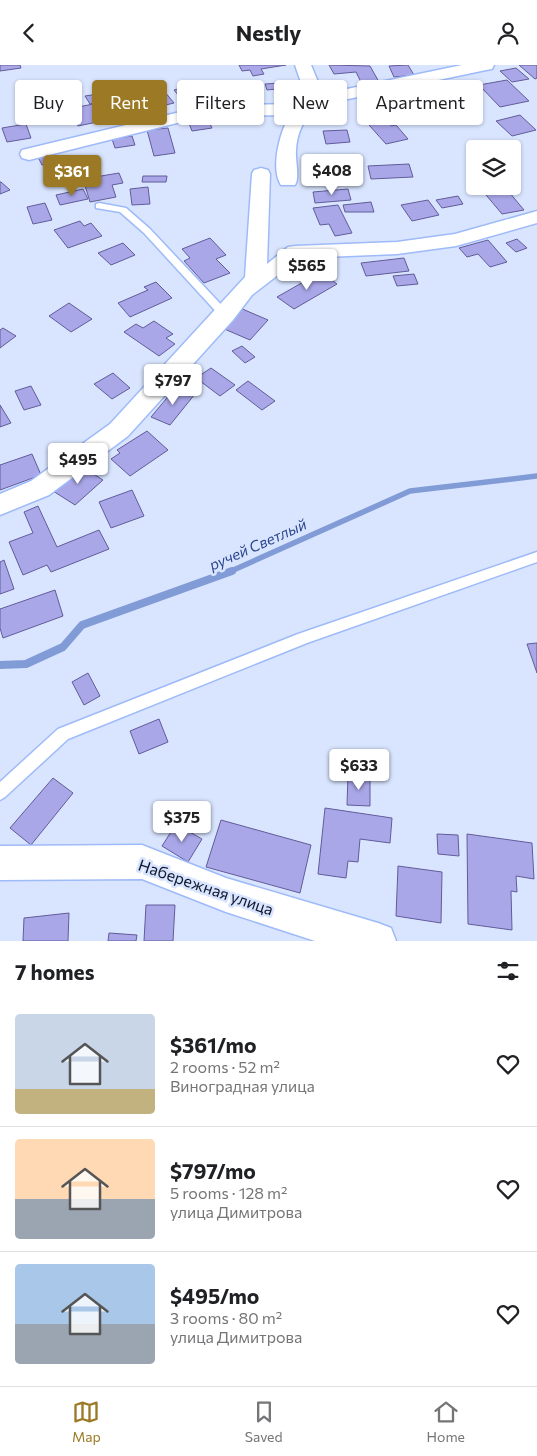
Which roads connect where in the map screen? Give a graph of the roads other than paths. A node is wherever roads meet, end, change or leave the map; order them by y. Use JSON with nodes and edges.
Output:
{"nodes":[{"id":1,"x":303,"y":65,"type":"edge"},
{"id":2,"x":486,"y":65,"type":"edge"},
{"id":3,"x":309,"y":80,"type":"edge"},
{"id":4,"x":347,"y":94,"type":"edge"},
{"id":5,"x":274,"y":111,"type":"edge"},
{"id":6,"x":294,"y":125,"type":"edge"},
{"id":7,"x":29,"y":154,"type":"dead end"},
{"id":8,"x":261,"y":174,"type":"dead end"},
{"id":9,"x":288,"y":181,"type":"dead end"},
{"id":10,"x":99,"y":206,"type":"dead end"},
{"id":11,"x":537,"y":217,"type":"edge"},
{"id":12,"x":258,"y":235,"type":"junction"},
{"id":13,"x":294,"y":252,"type":"junction"},
{"id":14,"x":256,"y":279,"type":"junction"},
{"id":15,"x":225,"y":315,"type":"junction"},
{"id":16,"x":0,"y":505,"type":"edge"},
{"id":17,"x":537,"y":557,"type":"edge"},
{"id":18,"x":0,"y":792,"type":"edge"},
{"id":19,"x":0,"y":863,"type":"edge"},
{"id":20,"x":378,"y":941,"type":"edge"}],
"edges":[{"from":1,"to":3,"type":"street"},
{"from":2,"to":4,"type":"street"},
{"from":5,"to":7,"type":"street"},
{"from":6,"to":9,"type":"street"},
{"from":8,"to":12,"type":"street"},
{"from":10,"to":15,"type":"lane"},
{"from":11,"to":13,"type":"street"},
{"from":12,"to":13,"type":"street"},
{"from":12,"to":14,"type":"street"},
{"from":13,"to":14,"type":"street"},
{"from":14,"to":15,"type":"street"},
{"from":15,"to":16,"type":"street"},
{"from":17,"to":18,"type":"lane"},
{"from":19,"to":20,"type":"street","name":"Набережная улица"}]}
